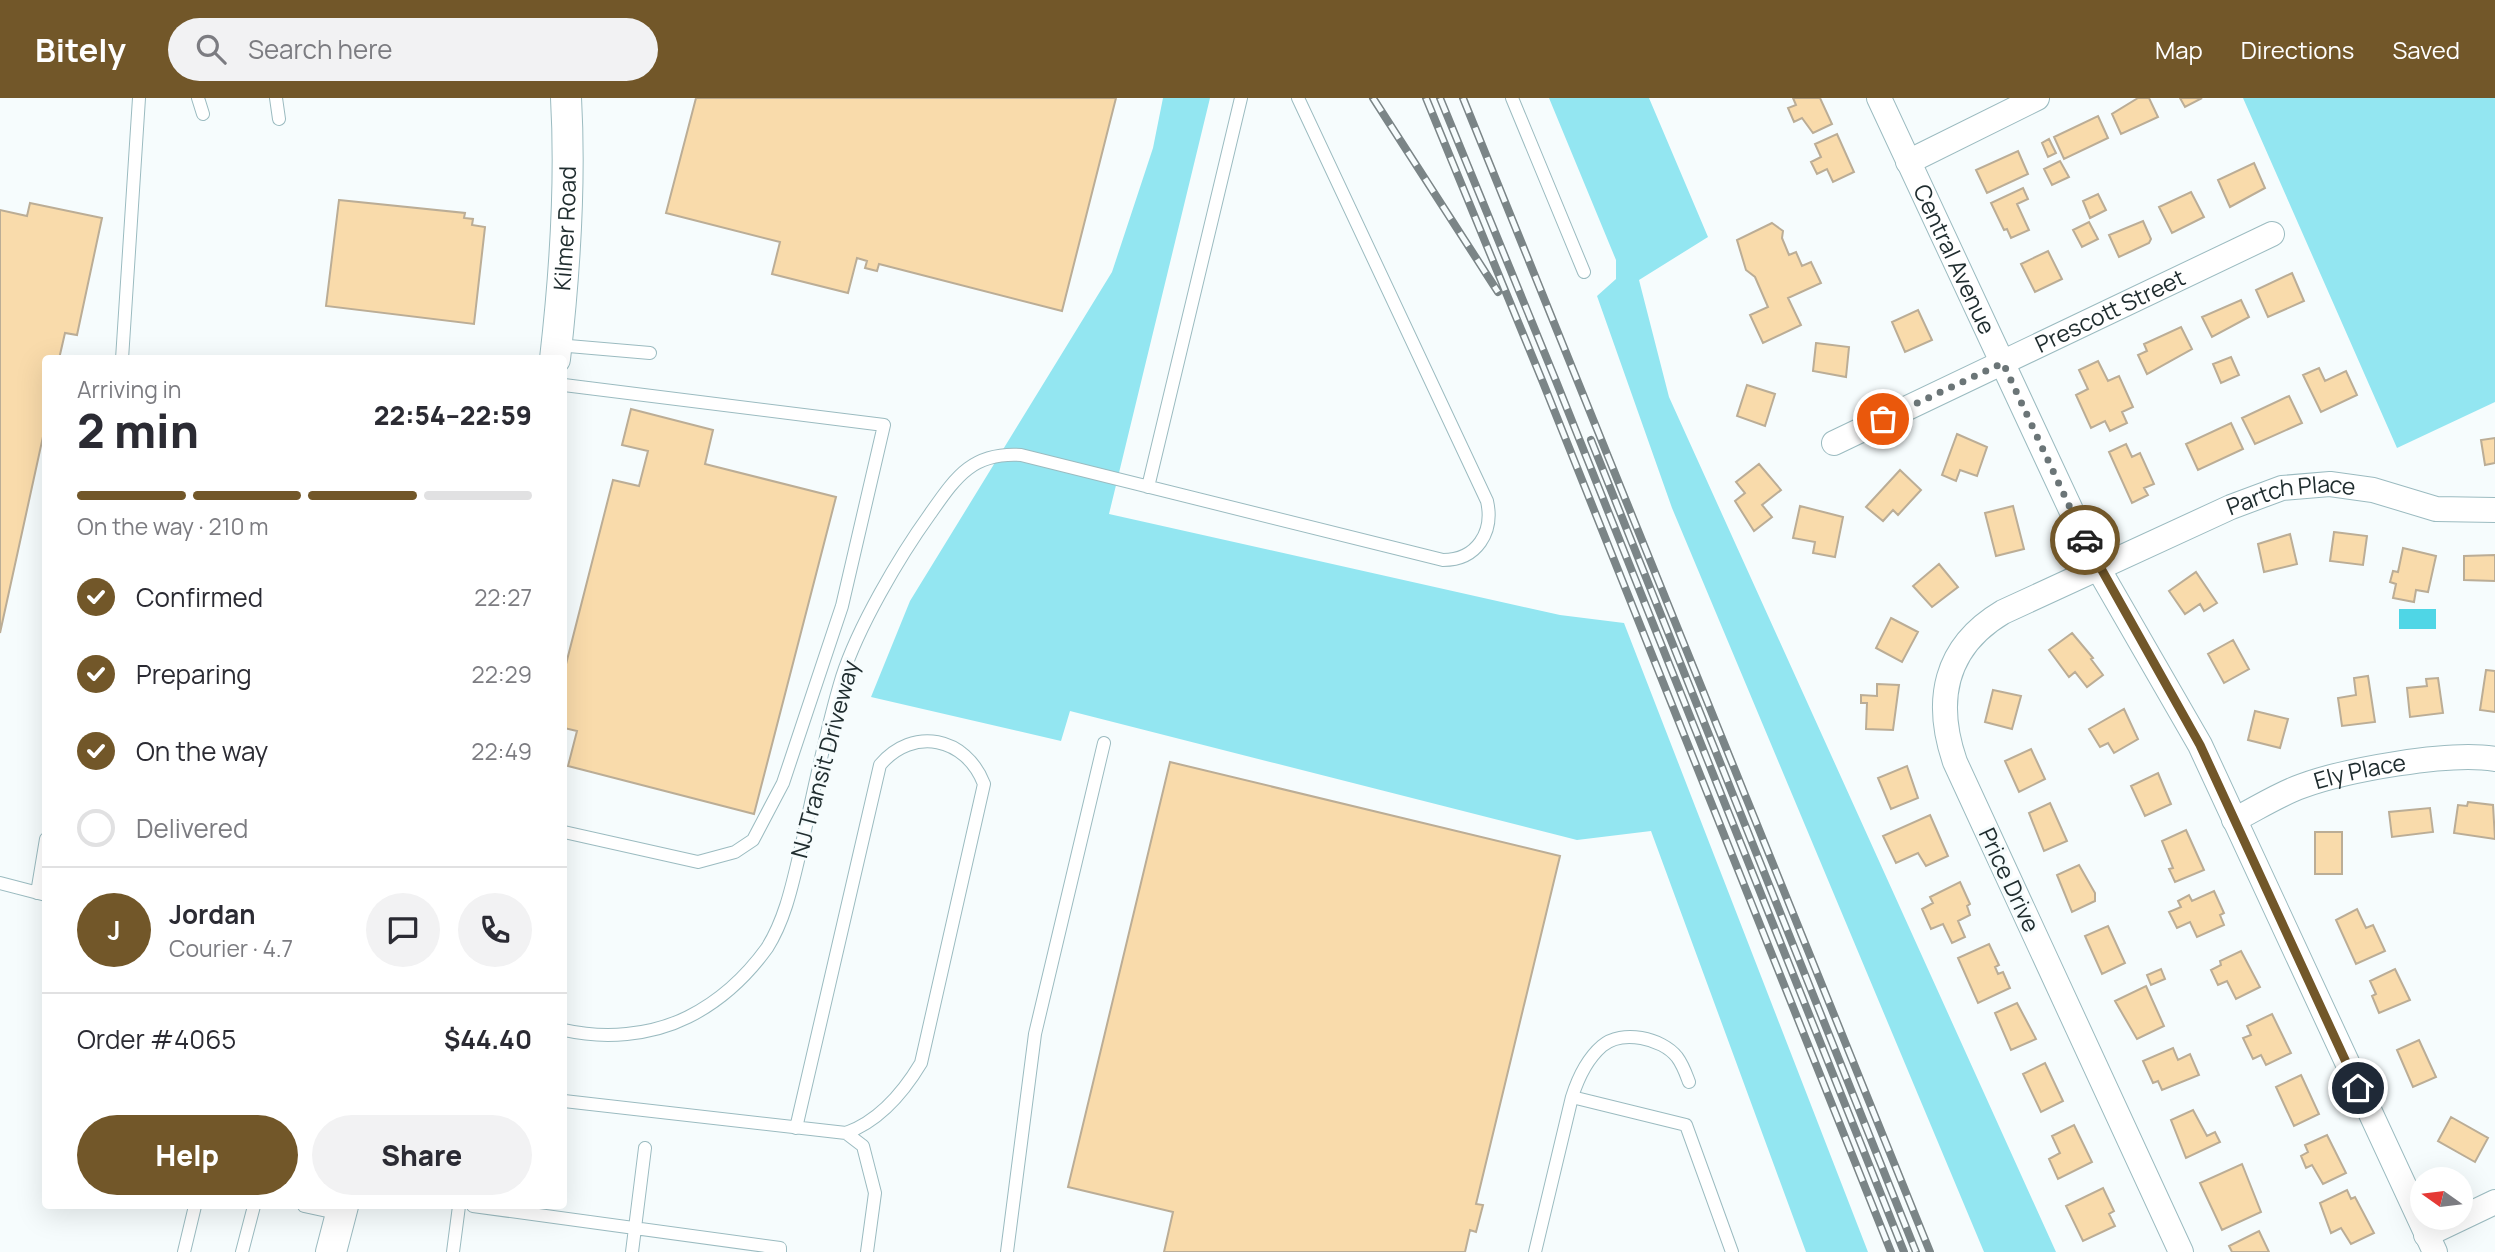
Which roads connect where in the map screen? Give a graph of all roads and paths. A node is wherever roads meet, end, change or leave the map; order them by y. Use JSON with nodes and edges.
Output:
{"nodes":[{"id":1,"x":139,"y":98,"type":"edge"},
{"id":2,"x":198,"y":98,"type":"edge"},
{"id":3,"x":275,"y":98,"type":"edge"},
{"id":4,"x":566,"y":98,"type":"edge"},
{"id":5,"x":1241,"y":98,"type":"edge"},
{"id":6,"x":1298,"y":98,"type":"edge"},
{"id":7,"x":1512,"y":98,"type":"edge"},
{"id":8,"x":1879,"y":98,"type":"edge"},
{"id":9,"x":2037,"y":98,"type":"edge"},
{"id":10,"x":203,"y":114,"type":"dead end"},
{"id":11,"x":279,"y":119,"type":"dead end"},
{"id":12,"x":1908,"y":162,"type":"junction"},
{"id":13,"x":2272,"y":234,"type":"dead end"},
{"id":14,"x":1584,"y":272,"type":"dead end"},
{"id":15,"x":556,"y":352,"type":"edge"},
{"id":16,"x":650,"y":353,"type":"dead end"},
{"id":17,"x":122,"y":355,"type":"edge"},
{"id":18,"x":2003,"y":363,"type":"junction"},
{"id":19,"x":567,"y":385,"type":"edge"},
{"id":20,"x":1834,"y":443,"type":"dead end"},
{"id":21,"x":1147,"y":487,"type":"junction"},
{"id":22,"x":2495,"y":510,"type":"edge"},
{"id":23,"x":2098,"y":568,"type":"junction"},
{"id":24,"x":1104,"y":743,"type":"dead end"},
{"id":25,"x":2495,"y":759,"type":"edge"},
{"id":26,"x":2234,"y":820,"type":"junction"},
{"id":27,"x":567,"y":833,"type":"edge"},
{"id":28,"x":0,"y":883,"type":"edge"},
{"id":29,"x":41,"y":894,"type":"edge"},
{"id":30,"x":567,"y":1031,"type":"edge"},
{"id":31,"x":1689,"y":1082,"type":"dead end"},
{"id":32,"x":1572,"y":1097,"type":"junction"},
{"id":33,"x":567,"y":1101,"type":"edge"},
{"id":34,"x":796,"y":1128,"type":"junction"},
{"id":35,"x":846,"y":1133,"type":"junction"},
{"id":36,"x":645,"y":1148,"type":"dead end"},
{"id":37,"x":2495,"y":1202,"type":"edge"},
{"id":38,"x":194,"y":1209,"type":"edge"},
{"id":39,"x":253,"y":1209,"type":"edge"},
{"id":40,"x":459,"y":1209,"type":"edge"},
{"id":41,"x":496,"y":1209,"type":"edge"},
{"id":42,"x":342,"y":1210,"type":"edge"},
{"id":43,"x":635,"y":1228,"type":"junction"},
{"id":44,"x":2430,"y":1243,"type":"edge"},
{"id":45,"x":184,"y":1252,"type":"edge"},
{"id":46,"x":242,"y":1252,"type":"edge"},
{"id":47,"x":331,"y":1252,"type":"edge"},
{"id":48,"x":453,"y":1252,"type":"edge"},
{"id":49,"x":632,"y":1252,"type":"edge"},
{"id":50,"x":780,"y":1252,"type":"edge"},
{"id":51,"x":867,"y":1252,"type":"edge"},
{"id":52,"x":1007,"y":1252,"type":"edge"},
{"id":53,"x":1535,"y":1252,"type":"edge"},
{"id":54,"x":1732,"y":1252,"type":"edge"},
{"id":55,"x":2181,"y":1252,"type":"edge"}],
"edges":[{"from":1,"to":17,"type":"lane"},
{"from":2,"to":10,"type":"lane"},
{"from":3,"to":11,"type":"lane"},
{"from":4,"to":15,"type":"street","name":"Kilmer Road"},
{"from":5,"to":21,"type":"lane"},
{"from":6,"to":21,"type":"lane","name":"NJ Transit Driveway"},
{"from":7,"to":14,"type":"lane"},
{"from":8,"to":12,"type":"street","name":"Central Avenue"},
{"from":9,"to":12,"type":"street"},
{"from":12,"to":18,"type":"street","name":"Central Avenue"},
{"from":13,"to":18,"type":"street","name":"Prescott Street"},
{"from":15,"to":16,"type":"lane"},
{"from":18,"to":20,"type":"street","name":"Prescott Street"},
{"from":18,"to":23,"type":"street","name":"Central Avenue"},
{"from":19,"to":27,"type":"lane"},
{"from":21,"to":30,"type":"lane","name":"NJ Transit Driveway"},
{"from":22,"to":23,"type":"street","name":"Partch Place"},
{"from":23,"to":26,"type":"street","name":"Central Avenue"},
{"from":23,"to":55,"type":"street","name":"Price Drive"},
{"from":24,"to":52,"type":"lane"},
{"from":25,"to":26,"type":"street","name":"Ely Place"},
{"from":26,"to":44,"type":"street","name":"Central Avenue"},
{"from":28,"to":29,"type":"lane"},
{"from":31,"to":32,"type":"lane"},
{"from":32,"to":53,"type":"lane"},
{"from":32,"to":54,"type":"lane"},
{"from":33,"to":34,"type":"lane"},
{"from":34,"to":35,"type":"lane"},
{"from":34,"to":35,"type":"lane"},
{"from":35,"to":51,"type":"lane"},
{"from":36,"to":43,"type":"lane"},
{"from":37,"to":44,"type":"street"},
{"from":38,"to":45,"type":"lane"},
{"from":39,"to":46,"type":"lane"},
{"from":40,"to":48,"type":"lane"},
{"from":41,"to":43,"type":"lane"},
{"from":42,"to":47,"type":"street"},
{"from":43,"to":49,"type":"lane"},
{"from":43,"to":50,"type":"lane"}]}
